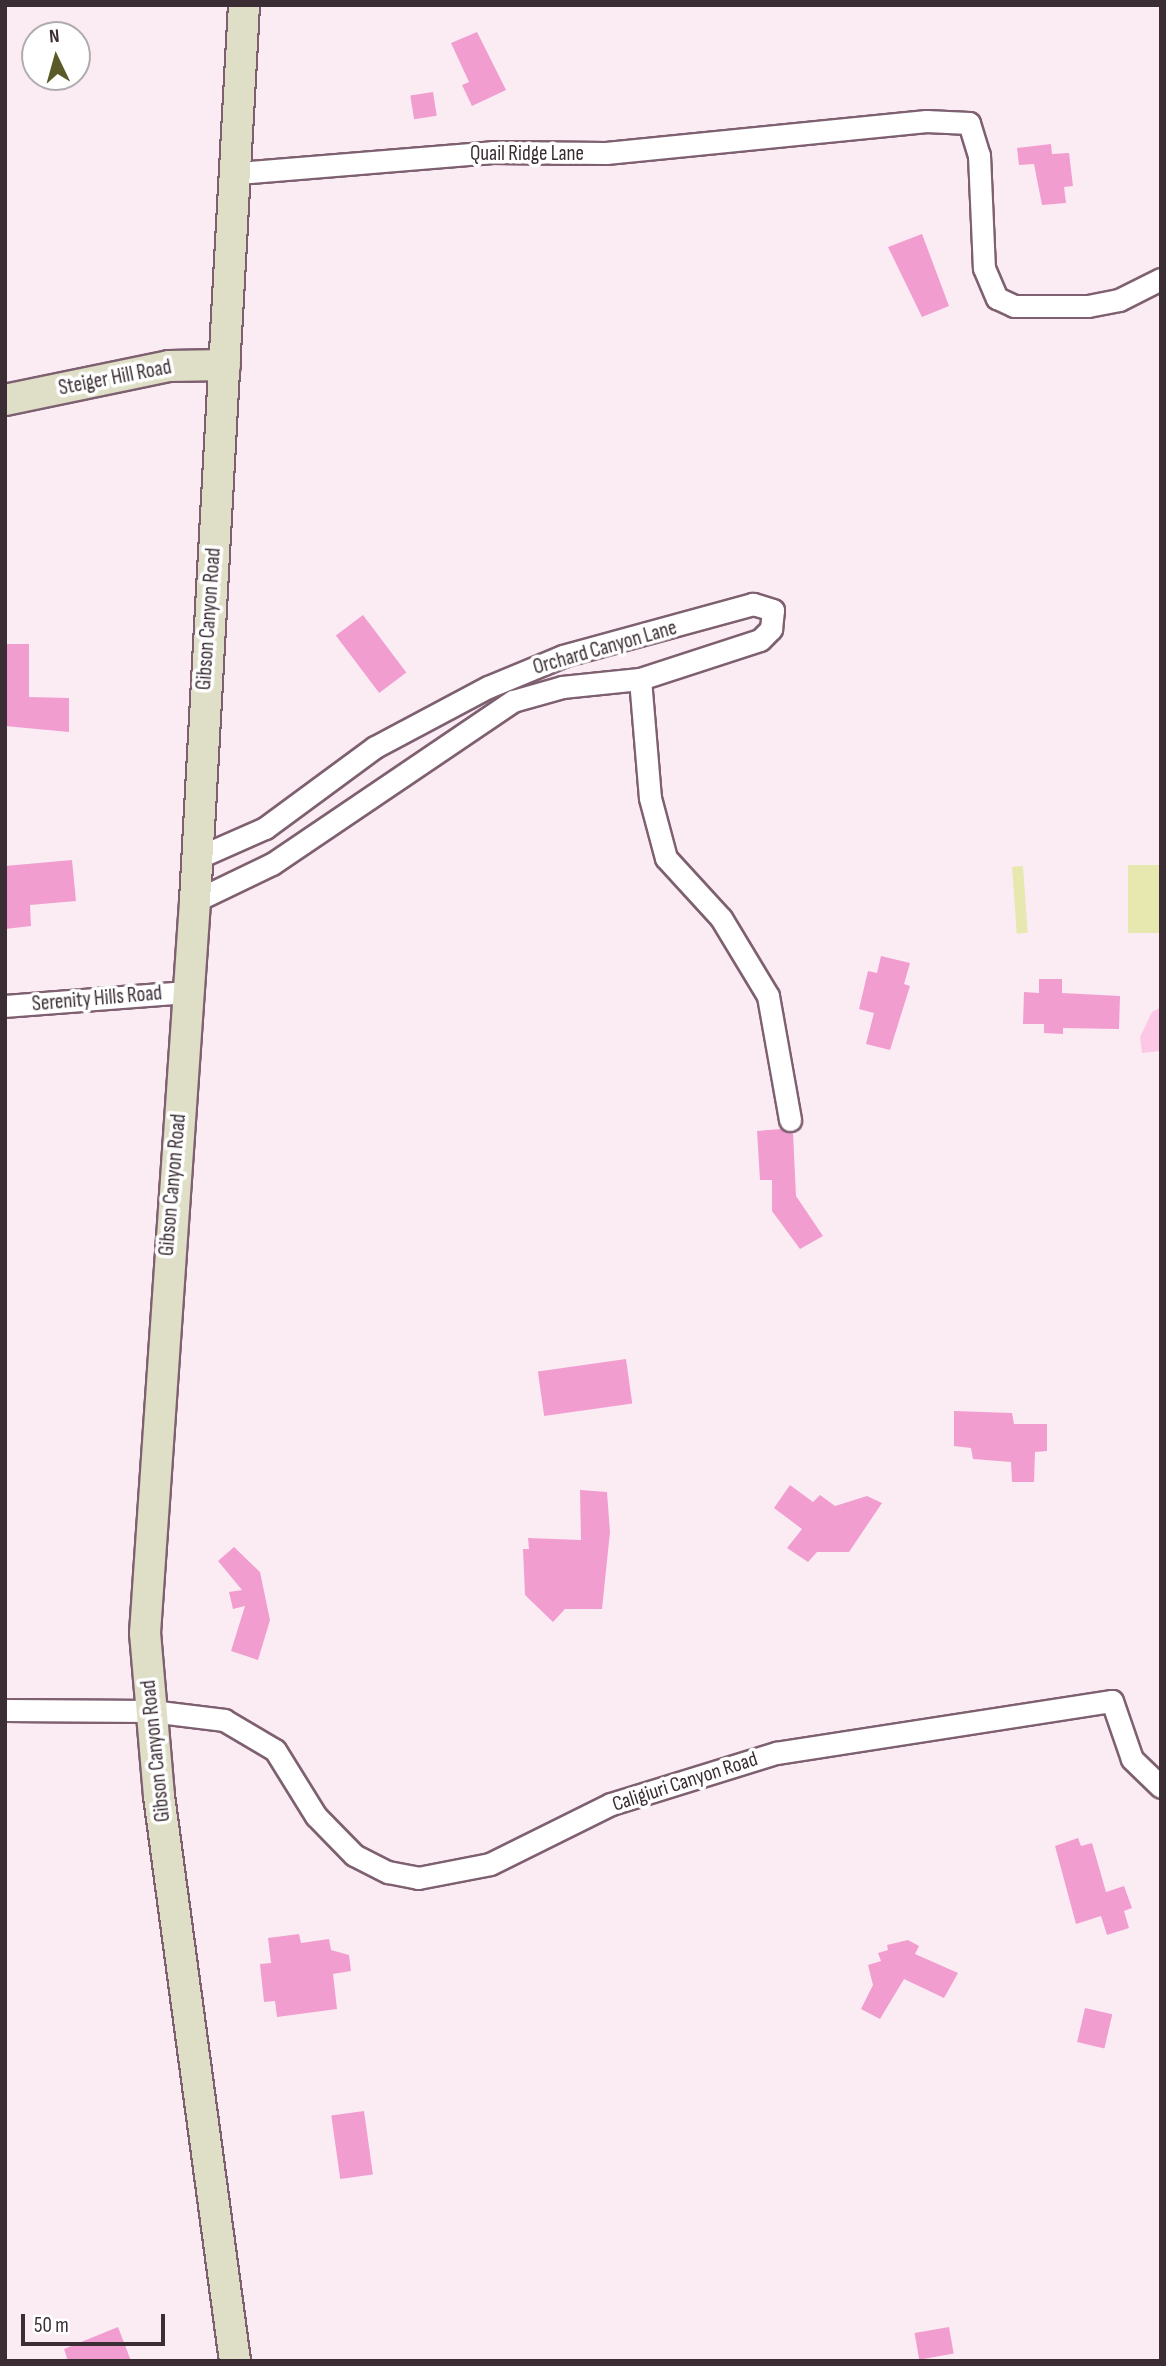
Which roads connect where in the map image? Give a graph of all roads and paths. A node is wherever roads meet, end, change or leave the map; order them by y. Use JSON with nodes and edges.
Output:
{"nodes":[{"id":1,"x":244,"y":5,"type":"edge"},
{"id":2,"x":237,"y":173,"type":"junction"},
{"id":3,"x":1161,"y":279,"type":"edge"},
{"id":4,"x":225,"y":365,"type":"junction"},
{"id":5,"x":5,"y":400,"type":"edge"},
{"id":6,"x":640,"y":679,"type":"junction"},
{"id":7,"x":197,"y":858,"type":"junction"},
{"id":8,"x":195,"y":901,"type":"junction"},
{"id":9,"x":189,"y":992,"type":"junction"},
{"id":10,"x":5,"y":1006,"type":"edge"},
{"id":11,"x":790,"y":1120,"type":"dead end"},
{"id":12,"x":5,"y":1710,"type":"edge"},
{"id":13,"x":151,"y":1711,"type":"junction"},
{"id":14,"x":1161,"y":1787,"type":"edge"},
{"id":15,"x":235,"y":2361,"type":"edge"}],
"edges":[{"from":1,"to":2,"type":"main road","name":"Gibson Canyon Road"},
{"from":2,"to":3,"type":"street","name":"Quail Ridge Lane"},
{"from":2,"to":4,"type":"main road","name":"Gibson Canyon Road"},
{"from":4,"to":5,"type":"main road","name":"Steiger Hill Road"},
{"from":4,"to":7,"type":"main road","name":"Gibson Canyon Road"},
{"from":6,"to":7,"type":"street","name":"Orchard Canyon Lane"},
{"from":6,"to":8,"type":"street","name":"Orchard Canyon Lane"},
{"from":6,"to":11,"type":"street","name":"Orchard Canyon Lane"},
{"from":7,"to":8,"type":"main road","name":"Gibson Canyon Road"},
{"from":8,"to":9,"type":"main road","name":"Gibson Canyon Road"},
{"from":9,"to":10,"type":"street","name":"Serenity Hills Road"},
{"from":9,"to":13,"type":"main road","name":"Gibson Canyon Road"},
{"from":12,"to":13,"type":"street"},
{"from":13,"to":14,"type":"street","name":"Caligiuri Canyon Road"},
{"from":13,"to":15,"type":"main road","name":"Gibson Canyon Road"}]}
